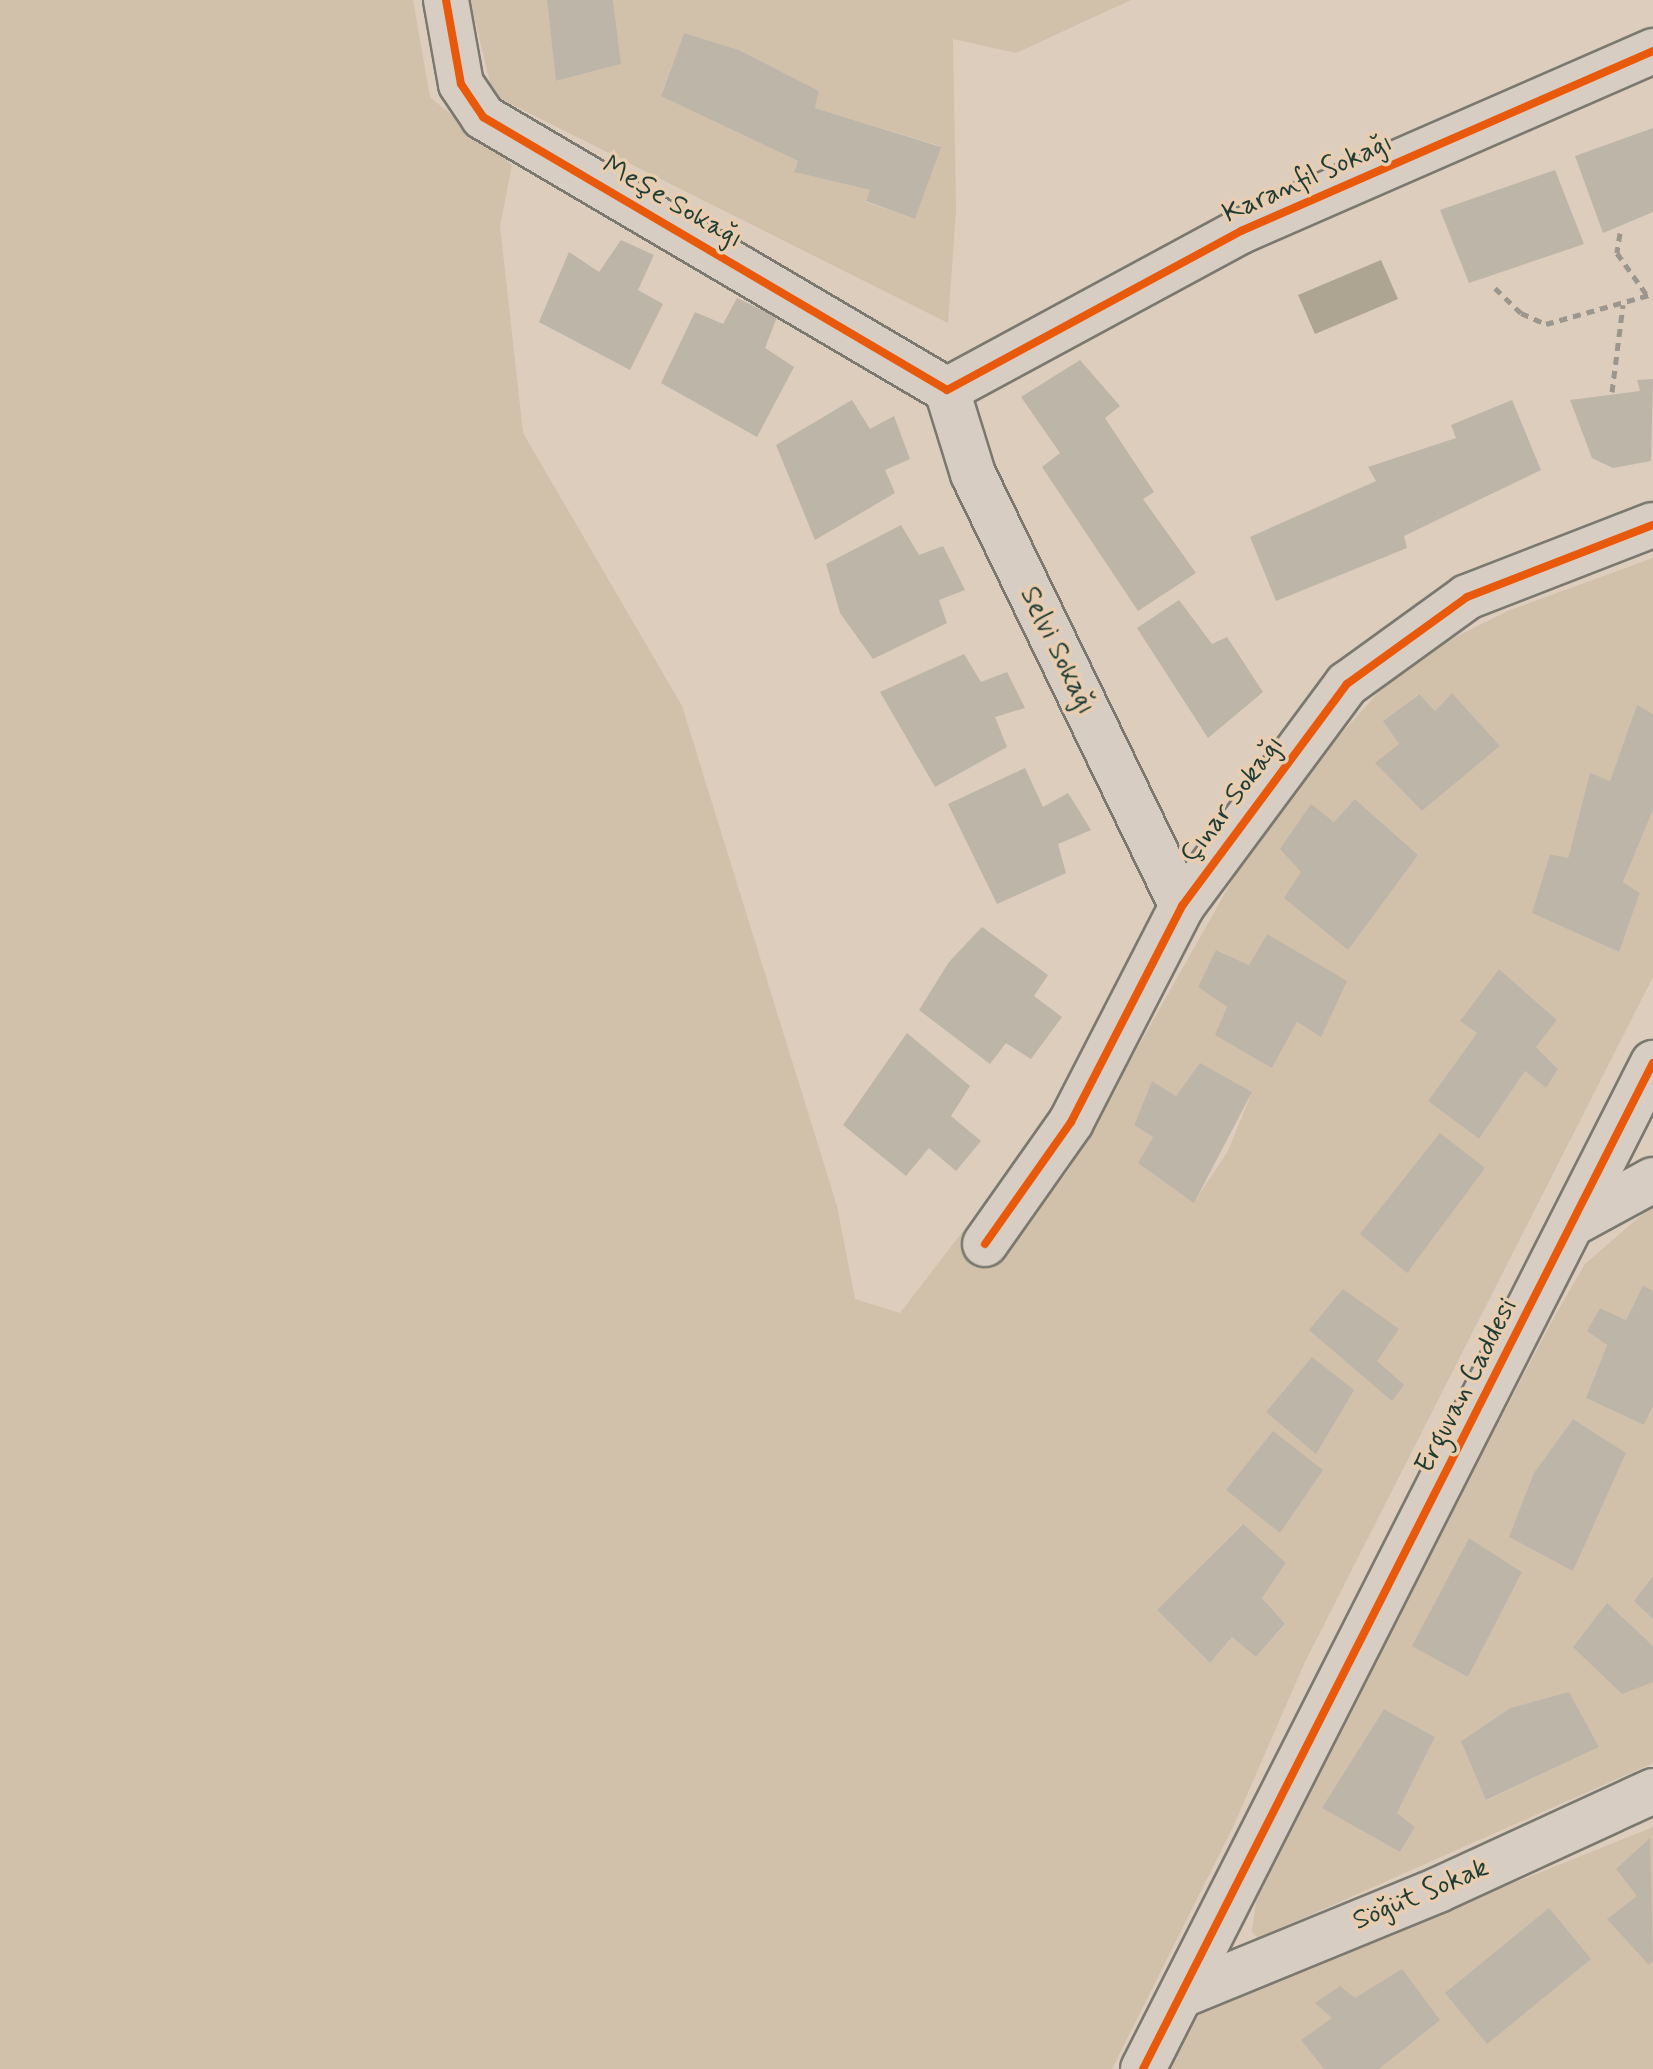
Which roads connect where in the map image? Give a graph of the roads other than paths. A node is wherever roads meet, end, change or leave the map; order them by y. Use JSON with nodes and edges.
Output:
{"nodes":[{"id":1,"x":446,"y":0,"type":"edge"},
{"id":2,"x":1653,"y":51,"type":"edge"},
{"id":3,"x":947,"y":390,"type":"junction"},
{"id":4,"x":1653,"y":525,"type":"edge"},
{"id":5,"x":1182,"y":906,"type":"junction"},
{"id":6,"x":1653,"y":1063,"type":"edge"},
{"id":7,"x":1653,"y":1180,"type":"edge"},
{"id":8,"x":1574,"y":1223,"type":"junction"},
{"id":9,"x":985,"y":1244,"type":"dead end"},
{"id":10,"x":1653,"y":1791,"type":"edge"},
{"id":11,"x":1187,"y":1993,"type":"junction"},
{"id":12,"x":1143,"y":2069,"type":"edge"}],
"edges":[{"from":1,"to":3,"type":"street","name":"Meşe Sokağı"},
{"from":2,"to":3,"type":"street","name":"Karanfil Sokağı"},
{"from":3,"to":5,"type":"street","name":"Selvi Sokağı"},
{"from":4,"to":5,"type":"street","name":"Çınar Sokağı"},
{"from":5,"to":9,"type":"street","name":"Çınar Sokağı"},
{"from":6,"to":8,"type":"street","name":"Erguvan Caddesi"},
{"from":7,"to":8,"type":"street"},
{"from":8,"to":11,"type":"street","name":"Erguvan Caddesi"},
{"from":10,"to":11,"type":"street","name":"Söğüt Sokak"},
{"from":11,"to":12,"type":"street","name":"Erguvan Caddesi"}]}
